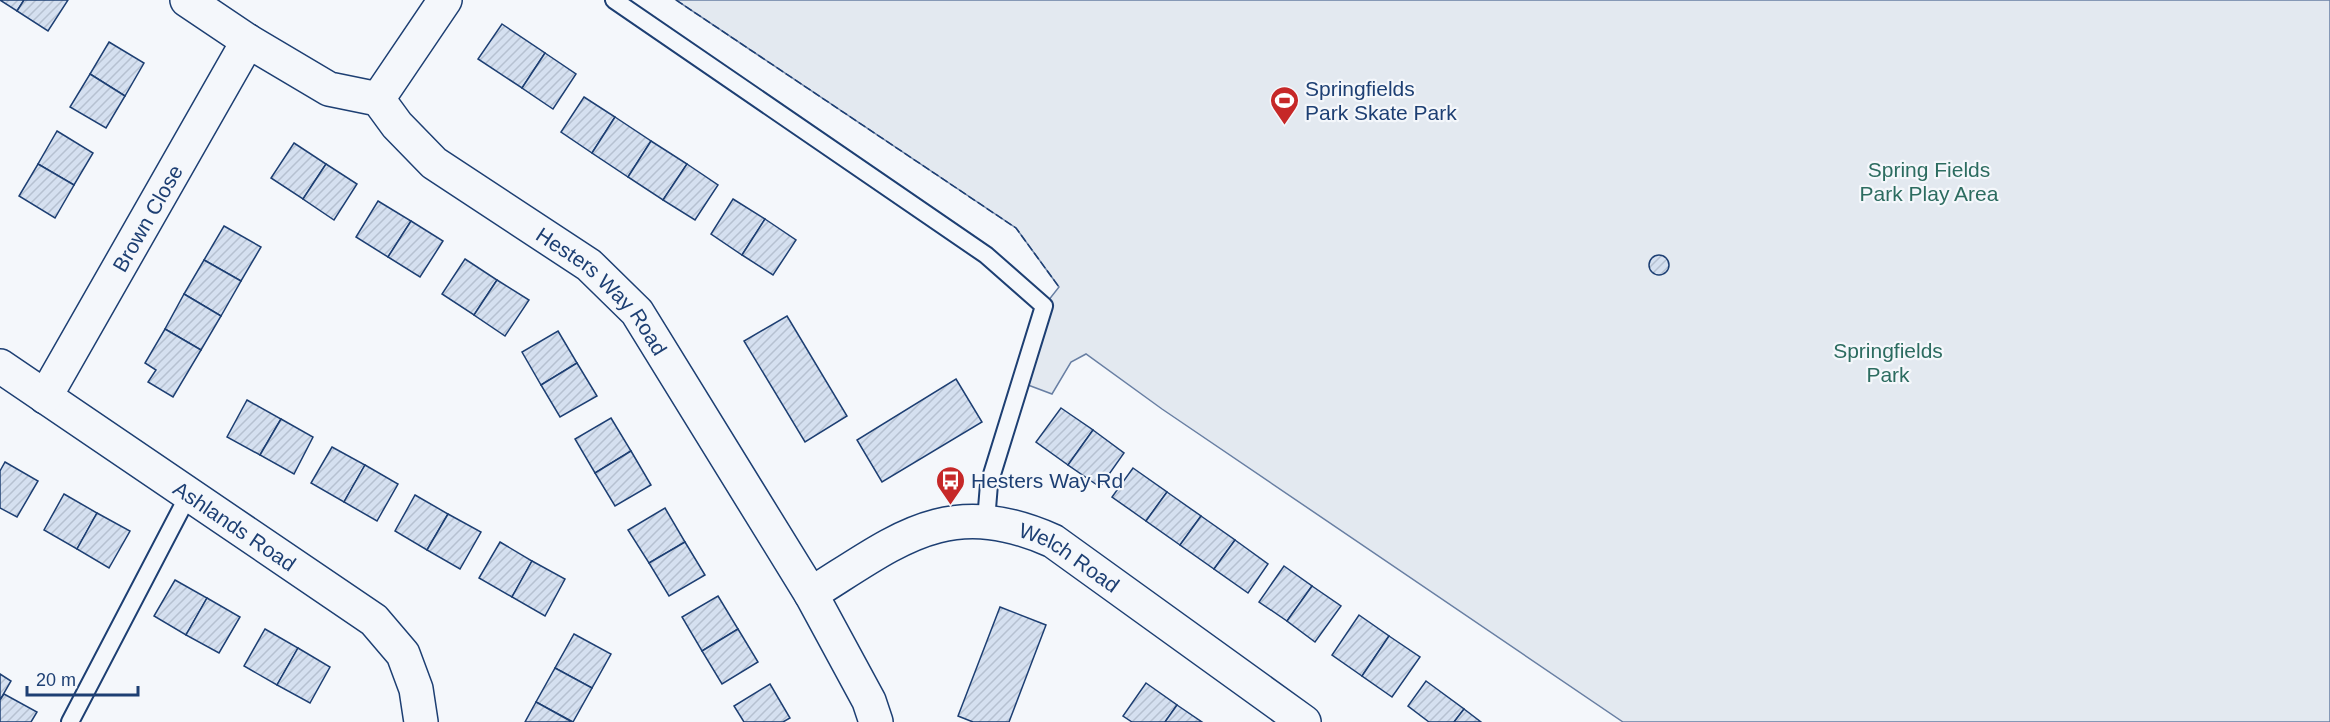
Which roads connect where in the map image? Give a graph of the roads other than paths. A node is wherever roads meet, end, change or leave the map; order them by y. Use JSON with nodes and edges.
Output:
{"nodes":[{"id":1,"x":187,"y":0,"type":"edge"},
{"id":2,"x":445,"y":0,"type":"edge"},
{"id":3,"x":614,"y":0,"type":"edge"},
{"id":4,"x":248,"y":41,"type":"junction"},
{"id":5,"x":378,"y":99,"type":"junction"},
{"id":6,"x":0,"y":366,"type":"edge"},
{"id":7,"x":45,"y":396,"type":"junction"},
{"id":8,"x":189,"y":494,"type":"junction"},
{"id":9,"x":986,"y":521,"type":"junction"},
{"id":10,"x":811,"y":594,"type":"junction"},
{"id":11,"x":69,"y":722,"type":"edge"},
{"id":12,"x":421,"y":722,"type":"edge"},
{"id":13,"x":876,"y":722,"type":"edge"},
{"id":14,"x":1304,"y":722,"type":"edge"}],
"edges":[{"from":1,"to":4,"type":"street"},
{"from":2,"to":5,"type":"street"},
{"from":3,"to":9,"type":"lane"},
{"from":4,"to":5,"type":"street"},
{"from":4,"to":7,"type":"street","name":"Brown Close"},
{"from":5,"to":10,"type":"street","name":"Hesters Way Road"},
{"from":6,"to":7,"type":"street","name":"Ashlands Road"},
{"from":7,"to":8,"type":"street","name":"Ashlands Road"},
{"from":8,"to":11,"type":"lane"},
{"from":8,"to":12,"type":"street","name":"Ashlands Road"},
{"from":9,"to":10,"type":"street","name":"Welch Road"},
{"from":9,"to":14,"type":"street","name":"Welch Road"},
{"from":10,"to":13,"type":"street","name":"Hesters Way Road"}]}
